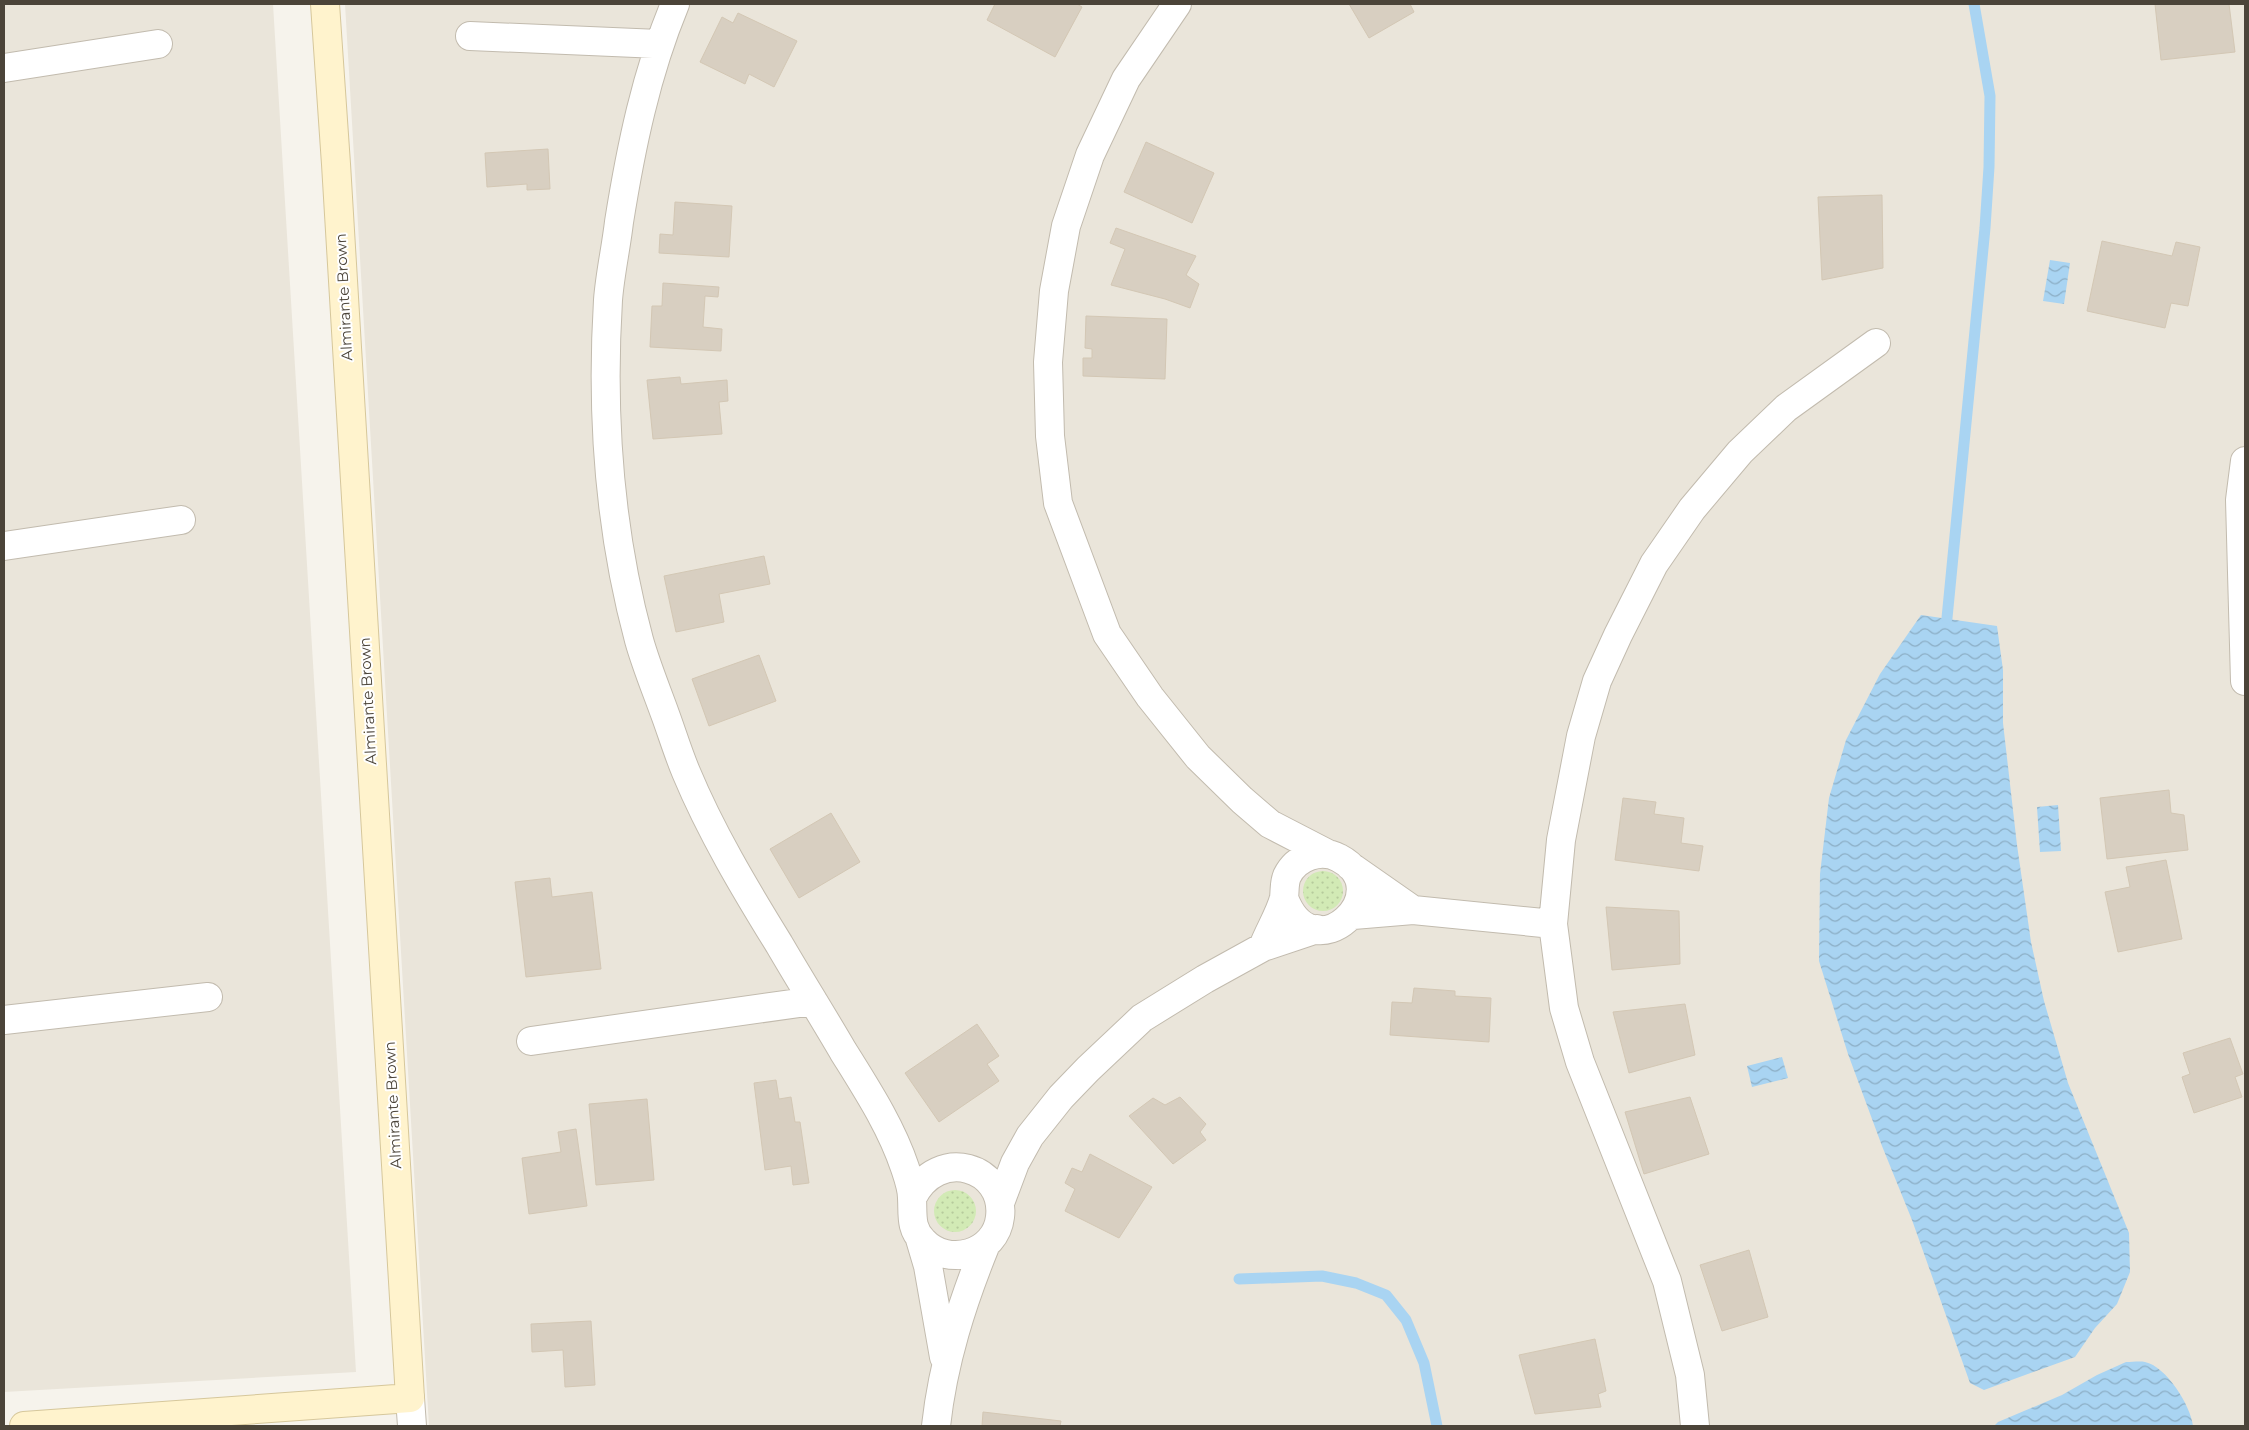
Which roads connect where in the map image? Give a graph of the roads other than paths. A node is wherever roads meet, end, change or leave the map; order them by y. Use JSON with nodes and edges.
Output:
{"nodes":[{"id":1,"x":324,"y":4,"type":"edge"},
{"id":2,"x":675,"y":4,"type":"edge"},
{"id":3,"x":1177,"y":4,"type":"edge"},
{"id":4,"x":470,"y":36,"type":"dead end"},
{"id":5,"x":158,"y":44,"type":"dead end"},
{"id":6,"x":659,"y":44,"type":"junction"},
{"id":7,"x":4,"y":68,"type":"edge"},
{"id":8,"x":1876,"y":343,"type":"dead end"},
{"id":9,"x":2245,"y":461,"type":"edge"},
{"id":10,"x":181,"y":520,"type":"dead end"},
{"id":11,"x":4,"y":546,"type":"edge"},
{"id":12,"x":2245,"y":681,"type":"edge"},
{"id":13,"x":1270,"y":824,"type":"junction"},
{"id":14,"x":1339,"y":860,"type":"junction"},
{"id":15,"x":1286,"y":886,"type":"junction"},
{"id":16,"x":1413,"y":910,"type":"junction"},
{"id":17,"x":1353,"y":915,"type":"junction"},
{"id":18,"x":1553,"y":924,"type":"junction"},
{"id":19,"x":1318,"y":929,"type":"junction"},
{"id":20,"x":1263,"y":947,"type":"junction"},
{"id":21,"x":208,"y":997,"type":"dead end"},
{"id":22,"x":813,"y":1001,"type":"junction"},
{"id":23,"x":4,"y":1020,"type":"edge"},
{"id":24,"x":531,"y":1042,"type":"dead end"},
{"id":25,"x":1030,"y":1136,"type":"junction"},
{"id":26,"x":899,"y":1150,"type":"junction"},
{"id":27,"x":942,"y":1168,"type":"junction"},
{"id":28,"x":972,"y":1170,"type":"junction"},
{"id":29,"x":912,"y":1198,"type":"junction"},
{"id":30,"x":1000,"y":1203,"type":"junction"},
{"id":31,"x":920,"y":1239,"type":"junction"},
{"id":32,"x":986,"y":1244,"type":"junction"},
{"id":33,"x":946,"y":1366,"type":"junction"},
{"id":34,"x":410,"y":1398,"type":"junction"},
{"id":35,"x":24,"y":1426,"type":"edge"},
{"id":36,"x":412,"y":1426,"type":"edge"},
{"id":37,"x":931,"y":1426,"type":"edge"},
{"id":38,"x":1695,"y":1426,"type":"edge"}],
"edges":[{"from":1,"to":34,"type":"street","name":"Almirante Brown"},
{"from":2,"to":6,"type":"street"},
{"from":3,"to":13,"type":"street"},
{"from":4,"to":6,"type":"street"},
{"from":5,"to":7,"type":"street"},
{"from":6,"to":22,"type":"street"},
{"from":8,"to":18,"type":"street"},
{"from":9,"to":12,"type":"street"},
{"from":10,"to":11,"type":"street"},
{"from":13,"to":14,"type":"street"},
{"from":13,"to":15,"type":"street"},
{"from":14,"to":15,"type":"street"},
{"from":14,"to":16,"type":"street"},
{"from":14,"to":17,"type":"street"},
{"from":15,"to":19,"type":"street"},
{"from":15,"to":20,"type":"street"},
{"from":16,"to":17,"type":"street"},
{"from":16,"to":18,"type":"street"},
{"from":17,"to":19,"type":"street"},
{"from":18,"to":38,"type":"street"},
{"from":19,"to":20,"type":"street"},
{"from":20,"to":25,"type":"street"},
{"from":21,"to":23,"type":"street"},
{"from":22,"to":24,"type":"street"},
{"from":22,"to":26,"type":"street"},
{"from":25,"to":28,"type":"street"},
{"from":25,"to":30,"type":"street"},
{"from":26,"to":27,"type":"street"},
{"from":26,"to":29,"type":"street"},
{"from":27,"to":28,"type":"street"},
{"from":27,"to":29,"type":"street"},
{"from":28,"to":30,"type":"street"},
{"from":29,"to":31,"type":"street"},
{"from":30,"to":32,"type":"street"},
{"from":31,"to":32,"type":"street"},
{"from":31,"to":33,"type":"street"},
{"from":32,"to":33,"type":"street"},
{"from":33,"to":37,"type":"street"},
{"from":34,"to":35,"type":"street"},
{"from":34,"to":36,"type":"street"}]}
